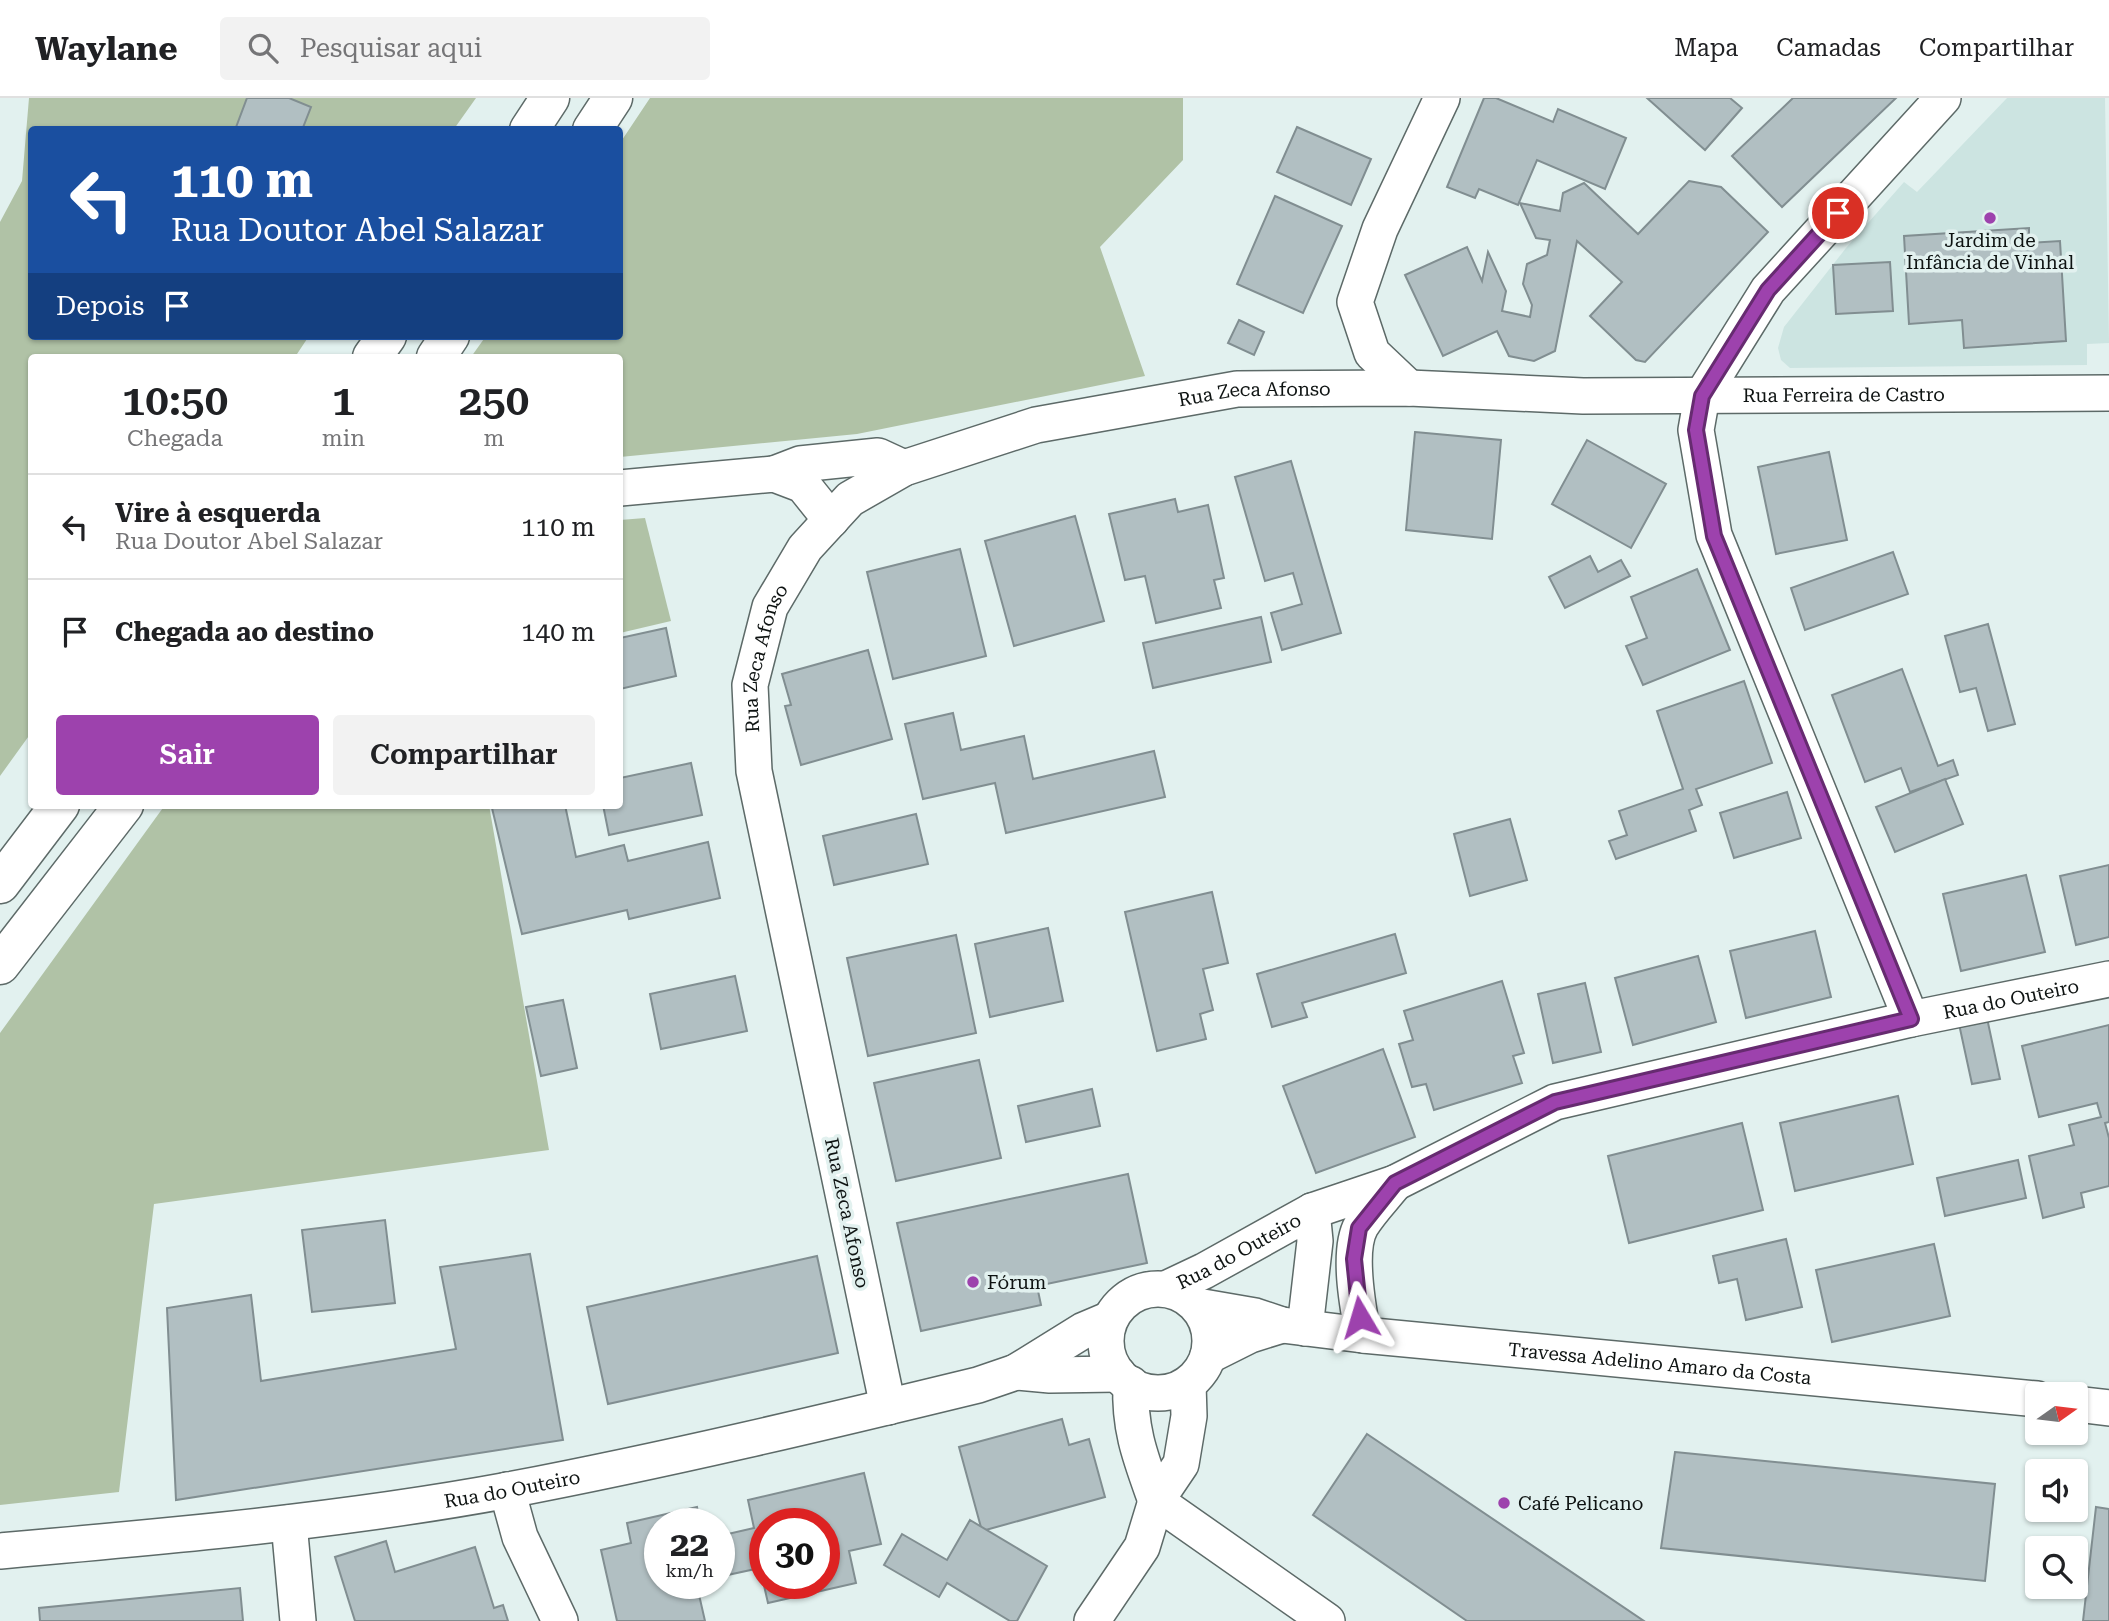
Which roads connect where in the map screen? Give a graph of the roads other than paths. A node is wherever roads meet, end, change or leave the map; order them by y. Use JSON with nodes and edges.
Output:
{"nodes":[{"id":1,"x":550,"y":98,"type":"edge"},
{"id":2,"x":613,"y":98,"type":"edge"},
{"id":3,"x":1442,"y":98,"type":"edge"},
{"id":4,"x":1943,"y":98,"type":"edge"},
{"id":5,"x":531,"y":126,"type":"edge"},
{"id":6,"x":595,"y":126,"type":"edge"},
{"id":7,"x":1409,"y":388,"type":"junction"},
{"id":8,"x":2109,"y":393,"type":"edge"},
{"id":9,"x":1702,"y":396,"type":"junction"},
{"id":10,"x":904,"y":468,"type":"junction"},
{"id":11,"x":774,"y":474,"type":"junction"},
{"id":12,"x":623,"y":488,"type":"edge"},
{"id":13,"x":831,"y":520,"type":"junction"},
{"id":14,"x":57,"y":809,"type":"edge"},
{"id":15,"x":121,"y":809,"type":"edge"},
{"id":16,"x":0,"y":884,"type":"edge"},
{"id":17,"x":0,"y":965,"type":"edge"},
{"id":18,"x":2109,"y":979,"type":"edge"},
{"id":19,"x":1911,"y":1019,"type":"junction"},
{"id":20,"x":1395,"y":1183,"type":"junction"},
{"id":21,"x":1312,"y":1211,"type":"junction"},
{"id":22,"x":1166,"y":1289,"type":"junction"},
{"id":23,"x":1197,"y":1306,"type":"junction"},
{"id":24,"x":1110,"y":1319,"type":"junction"},
{"id":25,"x":1294,"y":1326,"type":"junction"},
{"id":26,"x":1363,"y":1335,"type":"junction"},
{"id":27,"x":1208,"y":1356,"type":"junction"},
{"id":28,"x":1016,"y":1372,"type":"junction"},
{"id":29,"x":1125,"y":1379,"type":"junction"},
{"id":30,"x":1188,"y":1384,"type":"junction"},
{"id":31,"x":2025,"y":1398,"type":"edge"},
{"id":32,"x":2088,"y":1405,"type":"edge"},
{"id":33,"x":888,"y":1407,"type":"junction"},
{"id":34,"x":2109,"y":1408,"type":"edge"},
{"id":35,"x":507,"y":1490,"type":"junction"},
{"id":36,"x":1156,"y":1501,"type":"junction"},
{"id":37,"x":289,"y":1523,"type":"junction"},
{"id":38,"x":0,"y":1551,"type":"edge"},
{"id":39,"x":298,"y":1621,"type":"edge"},
{"id":40,"x":560,"y":1621,"type":"edge"},
{"id":41,"x":1092,"y":1621,"type":"edge"},
{"id":42,"x":1328,"y":1621,"type":"edge"}],
"edges":[{"from":1,"to":5,"type":"main road"},
{"from":2,"to":6,"type":"main road"},
{"from":3,"to":7,"type":"street"},
{"from":4,"to":9,"type":"street"},
{"from":7,"to":9,"type":"street","name":"Rua Ferreira de Castro"},
{"from":7,"to":10,"type":"street","name":"Rua Zeca Afonso"},
{"from":8,"to":9,"type":"street","name":"Rua Ferreira de Castro"},
{"from":9,"to":19,"type":"street"},
{"from":10,"to":11,"type":"street"},
{"from":10,"to":13,"type":"street","name":"Rua Zeca Afonso"},
{"from":11,"to":12,"type":"street"},
{"from":11,"to":13,"type":"street"},
{"from":13,"to":33,"type":"street","name":"Rua Zeca Afonso"},
{"from":14,"to":16,"type":"main road"},
{"from":15,"to":17,"type":"main road"},
{"from":18,"to":19,"type":"street","name":"Rua do Outeiro"},
{"from":19,"to":20,"type":"street","name":"Rua do Outeiro"},
{"from":20,"to":21,"type":"street","name":"Rua do Outeiro"},
{"from":20,"to":26,"type":"street","name":"Rua do Outeiro"},
{"from":21,"to":22,"type":"street","name":"Rua do Outeiro"},
{"from":21,"to":25,"type":"street","name":"Rua do Outeiro"},
{"from":22,"to":23,"type":"street","name":"Travessa Adelino Amaro da Costa"},
{"from":22,"to":24,"type":"street"},
{"from":23,"to":25,"type":"street","name":"Travessa Adelino Amaro da Costa"},
{"from":23,"to":27,"type":"street"},
{"from":24,"to":28,"type":"street","name":"Rua do Outeiro"},
{"from":24,"to":29,"type":"street"},
{"from":25,"to":26,"type":"street","name":"Travessa Adelino Amaro da Costa"},
{"from":25,"to":27,"type":"street","name":"Travessa Adelino Amaro da Costa"},
{"from":26,"to":31,"type":"street","name":"Travessa Adelino Amaro da Costa"},
{"from":27,"to":30,"type":"street","name":"Travessa Adelino Amaro da Costa"},
{"from":28,"to":29,"type":"street","name":"Rua do Outeiro"},
{"from":28,"to":33,"type":"street","name":"Rua do Outeiro"},
{"from":29,"to":30,"type":"street"},
{"from":29,"to":36,"type":"street"},
{"from":30,"to":36,"type":"street"},
{"from":32,"to":34,"type":"street"},
{"from":33,"to":35,"type":"street","name":"Rua do Outeiro"},
{"from":35,"to":37,"type":"street","name":"Rua do Outeiro"},
{"from":35,"to":40,"type":"street"},
{"from":36,"to":41,"type":"street"},
{"from":36,"to":42,"type":"street"},
{"from":37,"to":38,"type":"street","name":"Rua do Outeiro"},
{"from":37,"to":39,"type":"street"}]}
